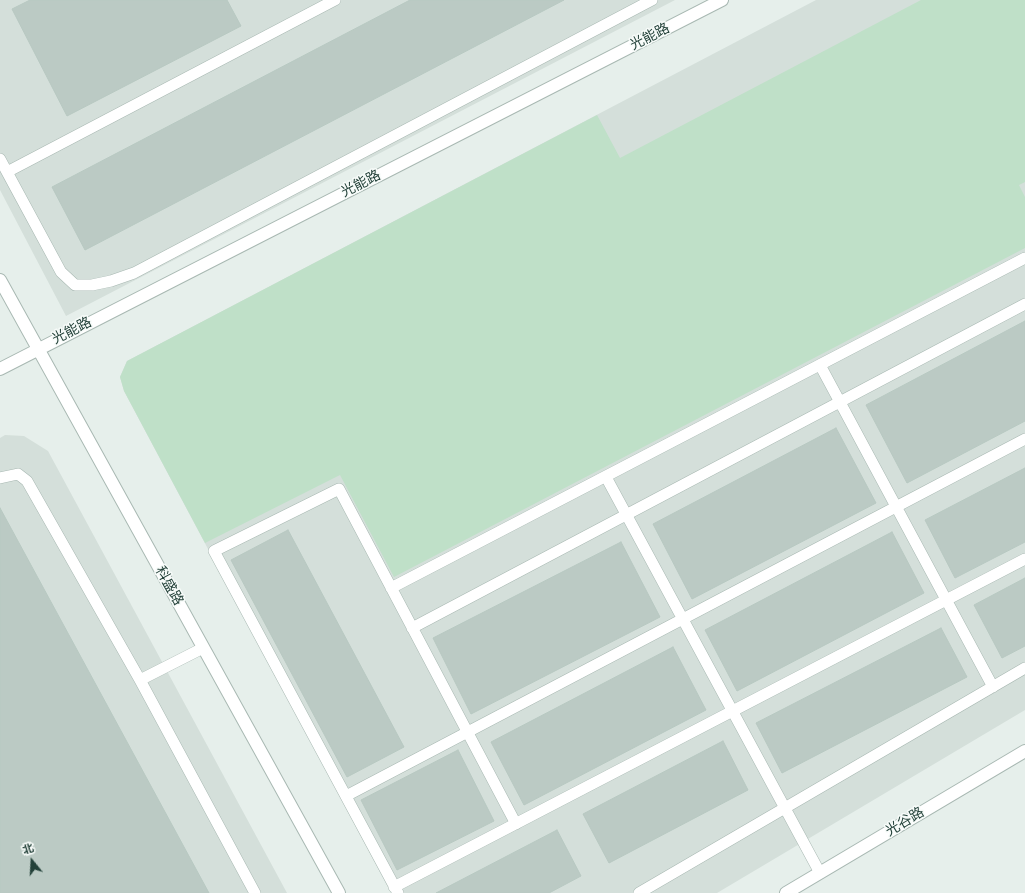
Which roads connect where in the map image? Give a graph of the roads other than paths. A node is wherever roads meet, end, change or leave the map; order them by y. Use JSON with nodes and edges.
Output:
{"nodes":[{"id":1,"x":335,"y":0,"type":"edge"},
{"id":2,"x":652,"y":0,"type":"edge"},
{"id":3,"x":722,"y":0,"type":"edge"},
{"id":4,"x":0,"y":159,"type":"edge"},
{"id":5,"x":7,"y":172,"type":"junction"},
{"id":6,"x":1025,"y":258,"type":"edge"},
{"id":7,"x":0,"y":280,"type":"edge"},
{"id":8,"x":1025,"y":304,"type":"edge"},
{"id":9,"x":38,"y":348,"type":"junction"},
{"id":10,"x":820,"y":365,"type":"junction"},
{"id":11,"x":0,"y":369,"type":"edge"},
{"id":12,"x":839,"y":402,"type":"junction"},
{"id":13,"x":1025,"y":439,"type":"edge"},
{"id":14,"x":606,"y":477,"type":"junction"},
{"id":15,"x":0,"y":478,"type":"edge"},
{"id":16,"x":895,"y":507,"type":"junction"},
{"id":17,"x":627,"y":516,"type":"junction"},
{"id":18,"x":1025,"y":559,"type":"edge"},
{"id":19,"x":391,"y":588,"type":"junction"},
{"id":20,"x":946,"y":600,"type":"junction"},
{"id":21,"x":682,"y":619,"type":"junction"},
{"id":22,"x":412,"y":628,"type":"junction"},
{"id":23,"x":203,"y":648,"type":"junction"},
{"id":24,"x":1025,"y":668,"type":"edge"},
{"id":25,"x":140,"y":680,"type":"junction"},
{"id":26,"x":993,"y":687,"type":"junction"},
{"id":27,"x":732,"y":711,"type":"junction"},
{"id":28,"x":467,"y":732,"type":"junction"},
{"id":29,"x":1025,"y":751,"type":"edge"},
{"id":30,"x":346,"y":796,"type":"junction"},
{"id":31,"x":785,"y":808,"type":"junction"},
{"id":32,"x":516,"y":824,"type":"junction"},
{"id":33,"x":820,"y":873,"type":"junction"},
{"id":34,"x":396,"y":890,"type":"edge"},
{"id":35,"x":256,"y":893,"type":"edge"},
{"id":36,"x":339,"y":893,"type":"edge"},
{"id":37,"x":639,"y":893,"type":"edge"},
{"id":38,"x":786,"y":893,"type":"edge"}],
"edges":[{"from":1,"to":5,"type":"lane"},
{"from":2,"to":5,"type":"lane"},
{"from":3,"to":9,"type":"street","name":"光能路"},
{"from":4,"to":5,"type":"lane"},
{"from":6,"to":10,"type":"lane"},
{"from":7,"to":9,"type":"street","name":"科盛路"},
{"from":8,"to":12,"type":"lane"},
{"from":9,"to":11,"type":"street","name":"光能路"},
{"from":9,"to":23,"type":"street","name":"科盛路"},
{"from":10,"to":12,"type":"lane"},
{"from":10,"to":14,"type":"lane"},
{"from":12,"to":16,"type":"lane"},
{"from":12,"to":17,"type":"lane"},
{"from":13,"to":16,"type":"lane"},
{"from":14,"to":17,"type":"lane"},
{"from":14,"to":19,"type":"lane"},
{"from":15,"to":25,"type":"lane"},
{"from":16,"to":20,"type":"lane"},
{"from":16,"to":21,"type":"lane"},
{"from":17,"to":21,"type":"lane"},
{"from":17,"to":22,"type":"lane"},
{"from":18,"to":20,"type":"lane"},
{"from":19,"to":22,"type":"lane"},
{"from":19,"to":30,"type":"lane"},
{"from":20,"to":26,"type":"lane"},
{"from":20,"to":27,"type":"lane"},
{"from":21,"to":27,"type":"lane"},
{"from":21,"to":28,"type":"lane"},
{"from":22,"to":28,"type":"lane"},
{"from":23,"to":25,"type":"lane"},
{"from":23,"to":36,"type":"street","name":"科盛路"},
{"from":24,"to":26,"type":"lane"},
{"from":25,"to":35,"type":"lane"},
{"from":26,"to":31,"type":"lane"},
{"from":27,"to":31,"type":"lane"},
{"from":27,"to":32,"type":"lane"},
{"from":28,"to":30,"type":"lane"},
{"from":28,"to":32,"type":"lane"},
{"from":29,"to":33,"type":"street","name":"光谷路"},
{"from":30,"to":34,"type":"lane"},
{"from":31,"to":33,"type":"lane"},
{"from":31,"to":37,"type":"lane"},
{"from":32,"to":34,"type":"lane"},
{"from":33,"to":38,"type":"street","name":"光谷路"}]}
